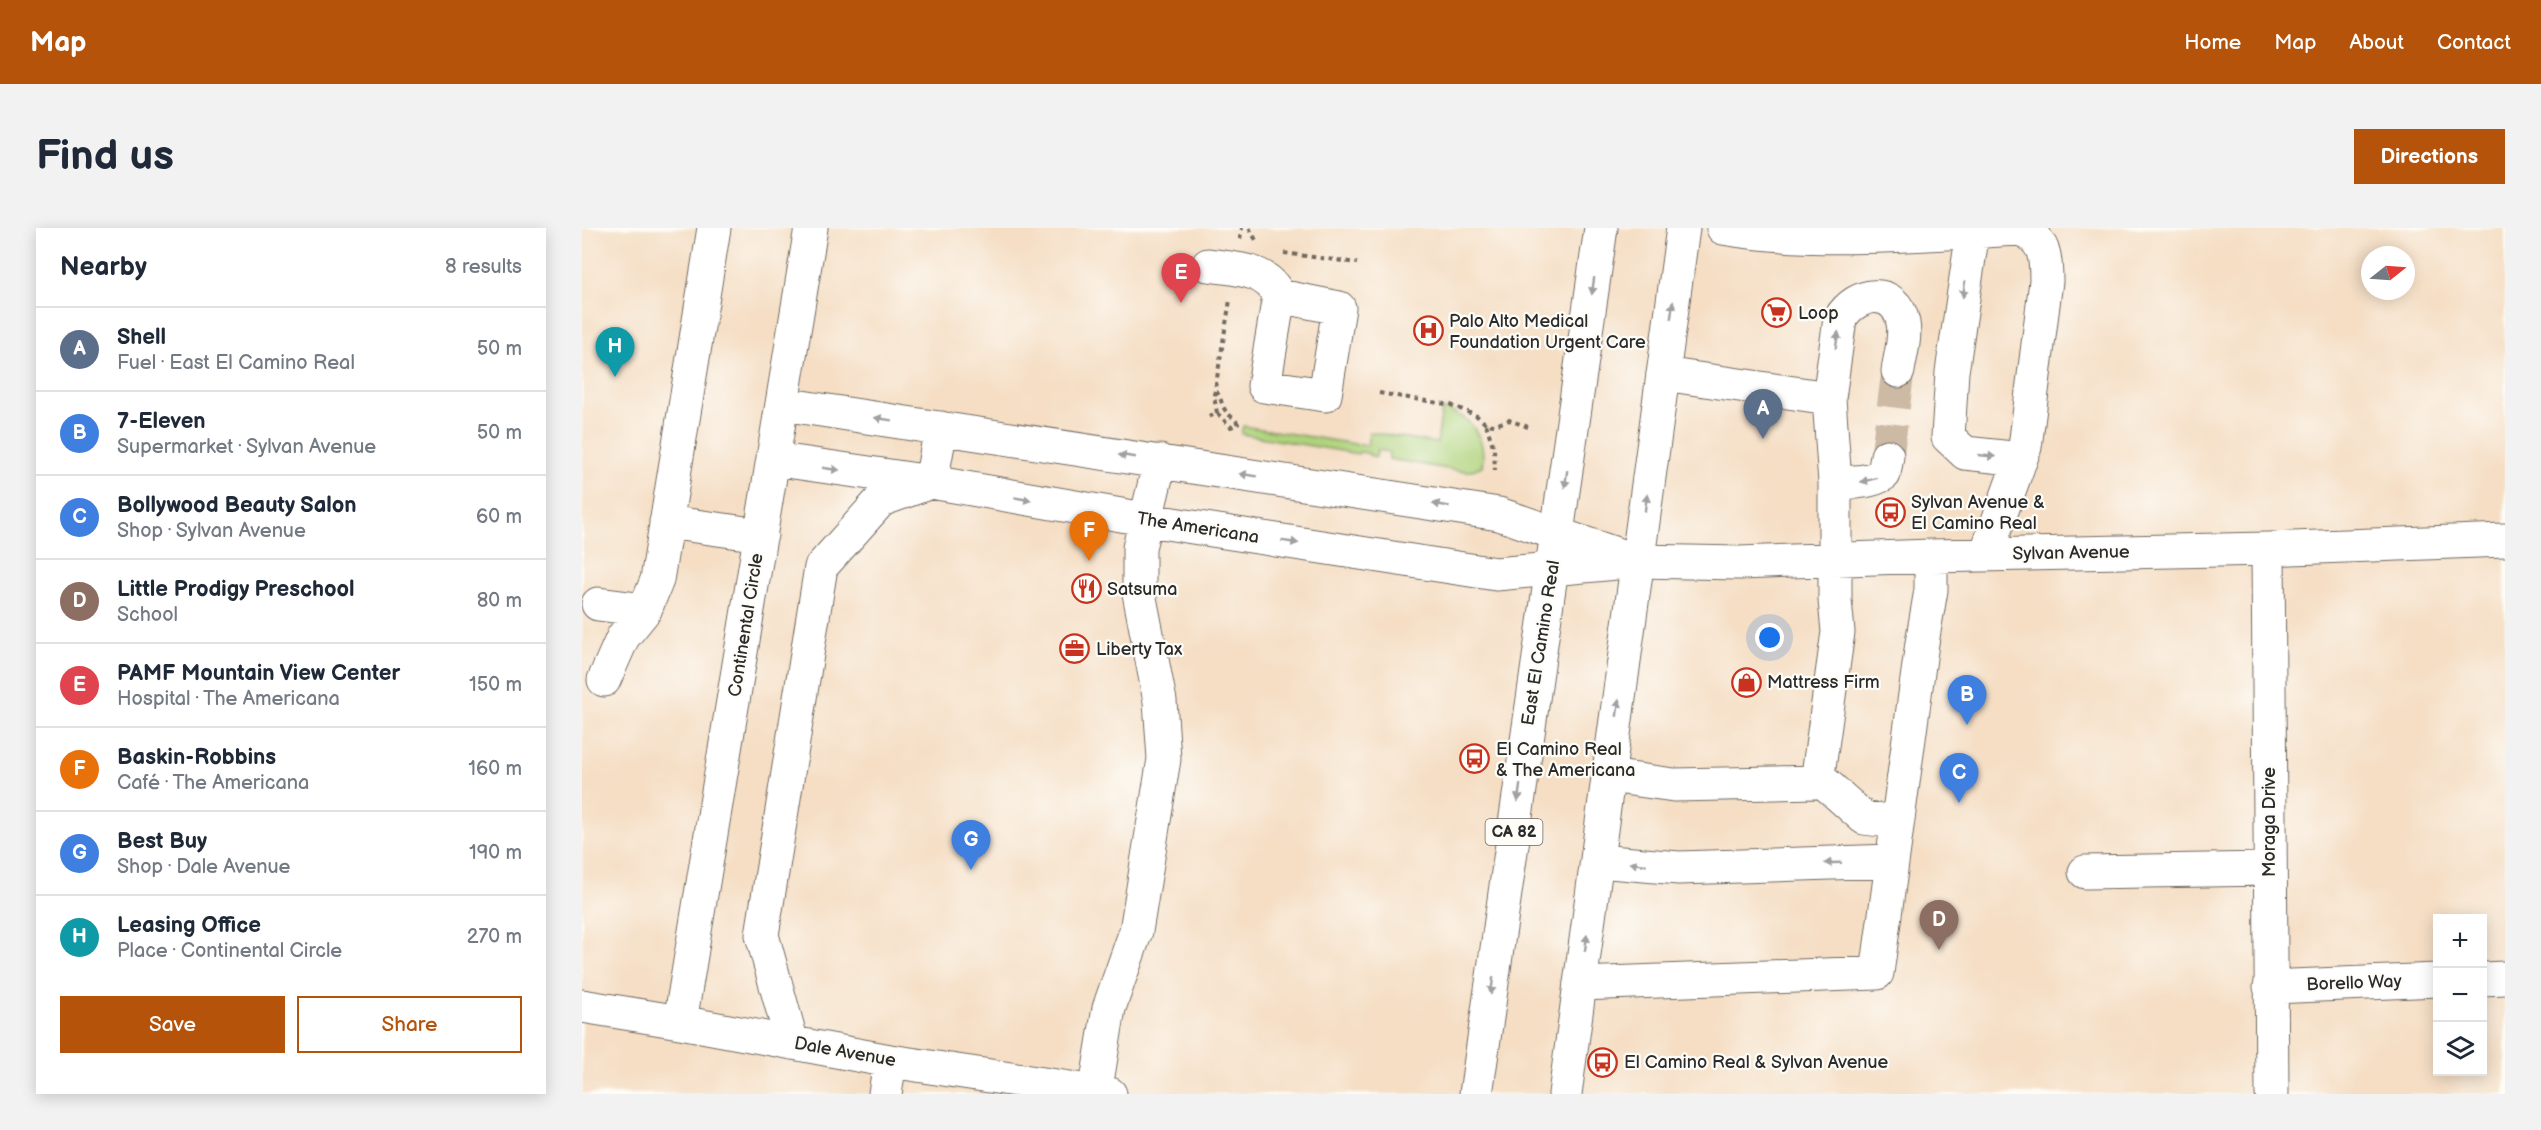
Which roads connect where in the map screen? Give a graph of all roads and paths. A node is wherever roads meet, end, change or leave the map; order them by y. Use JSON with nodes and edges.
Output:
{"nodes":[{"id":1,"x":714,"y":228,"type":"edge"},
{"id":2,"x":811,"y":228,"type":"edge"},
{"id":3,"x":1242,"y":228,"type":"edge"},
{"id":4,"x":1249,"y":228,"type":"edge"},
{"id":5,"x":1601,"y":228,"type":"edge"},
{"id":6,"x":1683,"y":228,"type":"edge"},
{"id":7,"x":1723,"y":228,"type":"edge"},
{"id":8,"x":1973,"y":231,"type":"junction"},
{"id":9,"x":1259,"y":242,"type":"dead end"},
{"id":10,"x":2048,"y":243,"type":"edge"},
{"id":11,"x":1278,"y":252,"type":"dead end"},
{"id":12,"x":1357,"y":263,"type":"dead end"},
{"id":13,"x":1221,"y":267,"type":"junction"},
{"id":14,"x":1279,"y":296,"type":"dead end"},
{"id":15,"x":1898,"y":371,"type":"tunnel mouth"},
{"id":16,"x":1663,"y":374,"type":"junction"},
{"id":17,"x":1216,"y":391,"type":"junction"},
{"id":18,"x":1379,"y":393,"type":"dead end"},
{"id":19,"x":1829,"y":398,"type":"junction"},
{"id":20,"x":782,"y":404,"type":"junction"},
{"id":21,"x":1217,"y":413,"type":"junction"},
{"id":22,"x":1209,"y":417,"type":"dead end"},
{"id":23,"x":1486,"y":424,"type":"junction"},
{"id":24,"x":1528,"y":427,"type":"dead end"},
{"id":25,"x":941,"y":428,"type":"junction"},
{"id":26,"x":1887,"y":456,"type":"tunnel mouth"},
{"id":27,"x":773,"y":459,"type":"junction"},
{"id":28,"x":2021,"y":459,"type":"junction"},
{"id":29,"x":1160,"y":461,"type":"junction"},
{"id":30,"x":1495,"y":471,"type":"dead end"},
{"id":31,"x":931,"y":482,"type":"junction"},
{"id":32,"x":1835,"y":483,"type":"junction"},
{"id":33,"x":1146,"y":519,"type":"junction"},
{"id":34,"x":666,"y":522,"type":"junction"},
{"id":35,"x":1558,"y":534,"type":"junction"},
{"id":36,"x":760,"y":535,"type":"junction"},
{"id":37,"x":2505,"y":540,"type":"edge"},
{"id":38,"x":2268,"y":549,"type":"junction"},
{"id":39,"x":1986,"y":554,"type":"junction"},
{"id":40,"x":1931,"y":556,"type":"junction"},
{"id":41,"x":1835,"y":559,"type":"junction"},
{"id":42,"x":1638,"y":561,"type":"junction"},
{"id":43,"x":1552,"y":569,"type":"junction"},
{"id":44,"x":598,"y":604,"type":"dead end"},
{"id":45,"x":645,"y":610,"type":"junction"},
{"id":46,"x":604,"y":680,"type":"dead end"},
{"id":47,"x":1609,"y":776,"type":"junction"},
{"id":48,"x":1817,"y":776,"type":"junction"},
{"id":49,"x":1897,"y":822,"type":"junction"},
{"id":50,"x":1598,"y":861,"type":"junction"},
{"id":51,"x":1892,"y":861,"type":"junction"},
{"id":52,"x":2269,"y":869,"type":"junction"},
{"id":53,"x":2085,"y":872,"type":"dead end"},
{"id":54,"x":2505,"y":978,"type":"edge"},
{"id":55,"x":2487,"y":979,"type":"edge"},
{"id":56,"x":2433,"y":980,"type":"edge"},
{"id":57,"x":1580,"y":984,"type":"junction"},
{"id":58,"x":2270,"y":987,"type":"junction"},
{"id":59,"x":582,"y":1006,"type":"edge"},
{"id":60,"x":680,"y":1022,"type":"junction"},
{"id":61,"x":792,"y":1043,"type":"junction"},
{"id":62,"x":890,"y":1061,"type":"junction"},
{"id":63,"x":1100,"y":1093,"type":"edge"},
{"id":64,"x":885,"y":1094,"type":"edge"},
{"id":65,"x":1476,"y":1094,"type":"edge"},
{"id":66,"x":1565,"y":1094,"type":"edge"},
{"id":67,"x":2272,"y":1094,"type":"edge"}],
"edges":[{"from":1,"to":34,"type":"street"},
{"from":2,"to":20,"type":"street","name":"Continental Circle"},
{"from":3,"to":13,"type":"path"},
{"from":4,"to":9,"type":"path"},
{"from":5,"to":35,"type":"street","name":"East El Camino Real","number":"CA 82","one_way":true},
{"from":16,"to":6,"type":"street","one_way":true},
{"from":7,"to":8,"type":"street"},
{"from":8,"to":10,"type":"street"},
{"from":8,"to":28,"type":"street","one_way":true},
{"from":10,"to":28,"type":"street"},
{"from":11,"to":12,"type":"path"},
{"from":13,"to":14,"type":"street"},
{"from":13,"to":17,"type":"path"},
{"from":19,"to":15,"type":"street","one_way":true},
{"from":16,"to":19,"type":"street"},
{"from":42,"to":16,"type":"street","one_way":true},
{"from":17,"to":21,"type":"path"},
{"from":17,"to":21,"type":"path"},
{"from":18,"to":23,"type":"path"},
{"from":19,"to":32,"type":"street"},
{"from":25,"to":20,"type":"street","one_way":true},
{"from":20,"to":27,"type":"street","name":"Continental Circle"},
{"from":21,"to":22,"type":"path"},
{"from":23,"to":24,"type":"path"},
{"from":23,"to":30,"type":"path"},
{"from":29,"to":25,"type":"street","one_way":true},
{"from":25,"to":31,"type":"street"},
{"from":26,"to":32,"type":"street","one_way":true},
{"from":27,"to":31,"type":"street","name":"The Americana","one_way":true},
{"from":27,"to":36,"type":"street","name":"Continental Circle"},
{"from":28,"to":39,"type":"street"},
{"from":29,"to":33,"type":"street"},
{"from":35,"to":29,"type":"street","one_way":true},
{"from":31,"to":33,"type":"street","name":"The Americana","one_way":true},
{"from":31,"to":61,"type":"street"},
{"from":32,"to":41,"type":"street"},
{"from":33,"to":43,"type":"street","name":"The Americana","one_way":true},
{"from":33,"to":63,"type":"street"},
{"from":34,"to":36,"type":"street"},
{"from":34,"to":45,"type":"street"},
{"from":35,"to":42,"type":"street","name":"Sylvan Avenue"},
{"from":35,"to":43,"type":"street","name":"East El Camino Real","number":"CA 82"},
{"from":36,"to":60,"type":"street","name":"Continental Circle"},
{"from":37,"to":38,"type":"street","name":"Sylvan Avenue"},
{"from":38,"to":39,"type":"street","name":"Sylvan Avenue"},
{"from":38,"to":52,"type":"street","name":"Moraga Drive"},
{"from":39,"to":40,"type":"street","name":"Sylvan Avenue"},
{"from":40,"to":41,"type":"street","name":"Sylvan Avenue"},
{"from":40,"to":49,"type":"street"},
{"from":41,"to":42,"type":"street","name":"Sylvan Avenue"},
{"from":41,"to":48,"type":"street"},
{"from":42,"to":43,"type":"street","name":"Sylvan Avenue"},
{"from":47,"to":42,"type":"street","one_way":true},
{"from":43,"to":65,"type":"street","name":"East El Camino Real","number":"CA 82","one_way":true},
{"from":44,"to":45,"type":"street"},
{"from":45,"to":46,"type":"street"},
{"from":47,"to":48,"type":"street"},
{"from":47,"to":50,"type":"street"},
{"from":48,"to":49,"type":"street"},
{"from":49,"to":51,"type":"street"},
{"from":51,"to":50,"type":"street","one_way":true},
{"from":57,"to":50,"type":"street","one_way":true},
{"from":51,"to":57,"type":"street"},
{"from":52,"to":53,"type":"street"},
{"from":52,"to":58,"type":"street","name":"Moraga Drive"},
{"from":54,"to":55,"type":"street"},
{"from":56,"to":58,"type":"street","name":"Borello Way"},
{"from":57,"to":66,"type":"street"},
{"from":58,"to":67,"type":"street","name":"Moraga Drive"},
{"from":59,"to":60,"type":"street","name":"Dale Avenue"},
{"from":60,"to":61,"type":"street","name":"Dale Avenue"},
{"from":61,"to":62,"type":"street","name":"Dale Avenue"},
{"from":62,"to":63,"type":"street","name":"Dale Avenue"},
{"from":62,"to":64,"type":"street"}]}
